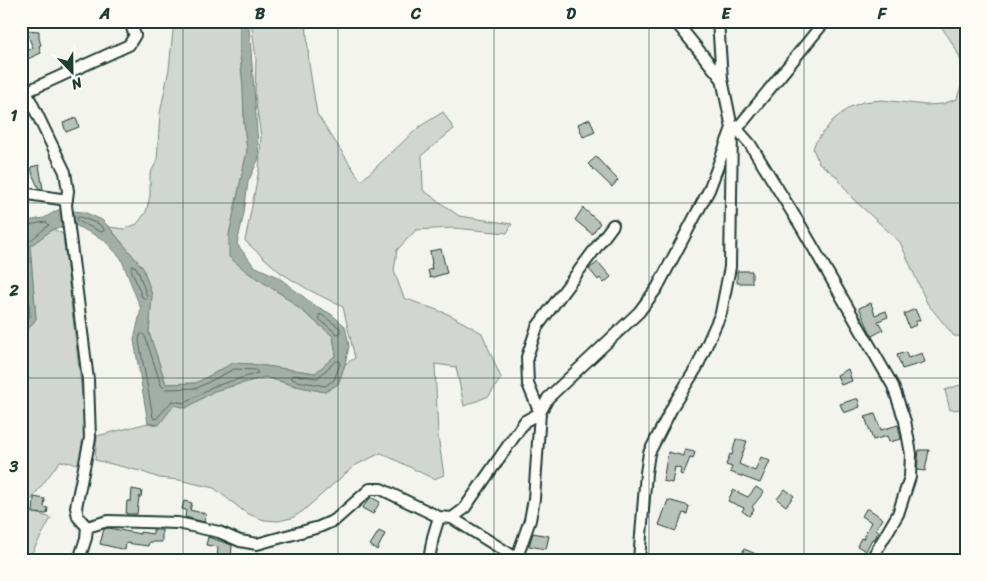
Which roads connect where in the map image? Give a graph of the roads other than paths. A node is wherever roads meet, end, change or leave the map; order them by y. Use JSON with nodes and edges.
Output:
{"nodes":[{"id":1,"x":129,"y":21,"type":"edge"},
{"id":2,"x":675,"y":21,"type":"edge"},
{"id":3,"x":718,"y":21,"type":"edge"},
{"id":4,"x":825,"y":21,"type":"edge"},
{"id":5,"x":722,"y":79,"type":"junction"},
{"id":6,"x":21,"y":82,"type":"edge"},
{"id":7,"x":23,"y":93,"type":"edge"},
{"id":8,"x":735,"y":129,"type":"junction"},
{"id":9,"x":21,"y":193,"type":"edge"},
{"id":10,"x":67,"y":203,"type":"junction"},
{"id":11,"x":613,"y":225,"type":"dead end"},
{"id":12,"x":540,"y":413,"type":"junction"},
{"id":13,"x":439,"y":517,"type":"junction"},
{"id":14,"x":452,"y":518,"type":"junction"},
{"id":15,"x":87,"y":527,"type":"junction"},
{"id":16,"x":516,"y":559,"type":"edge"},
{"id":17,"x":79,"y":560,"type":"edge"},
{"id":18,"x":429,"y":560,"type":"edge"},
{"id":19,"x":639,"y":560,"type":"edge"},
{"id":20,"x":871,"y":560,"type":"edge"}],
"edges":[{"from":1,"to":7,"type":"street"},
{"from":2,"to":5,"type":"street"},
{"from":3,"to":5,"type":"street"},
{"from":4,"to":8,"type":"street"},
{"from":5,"to":8,"type":"street"},
{"from":6,"to":7,"type":"street"},
{"from":7,"to":10,"type":"street"},
{"from":8,"to":12,"type":"street"},
{"from":8,"to":19,"type":"street"},
{"from":8,"to":20,"type":"street"},
{"from":9,"to":10,"type":"street"},
{"from":10,"to":15,"type":"street"},
{"from":11,"to":12,"type":"street"},
{"from":12,"to":14,"type":"street"},
{"from":12,"to":16,"type":"street"},
{"from":13,"to":14,"type":"street"},
{"from":13,"to":15,"type":"street"},
{"from":13,"to":18,"type":"street"},
{"from":14,"to":16,"type":"street"},
{"from":15,"to":17,"type":"street"}]}
